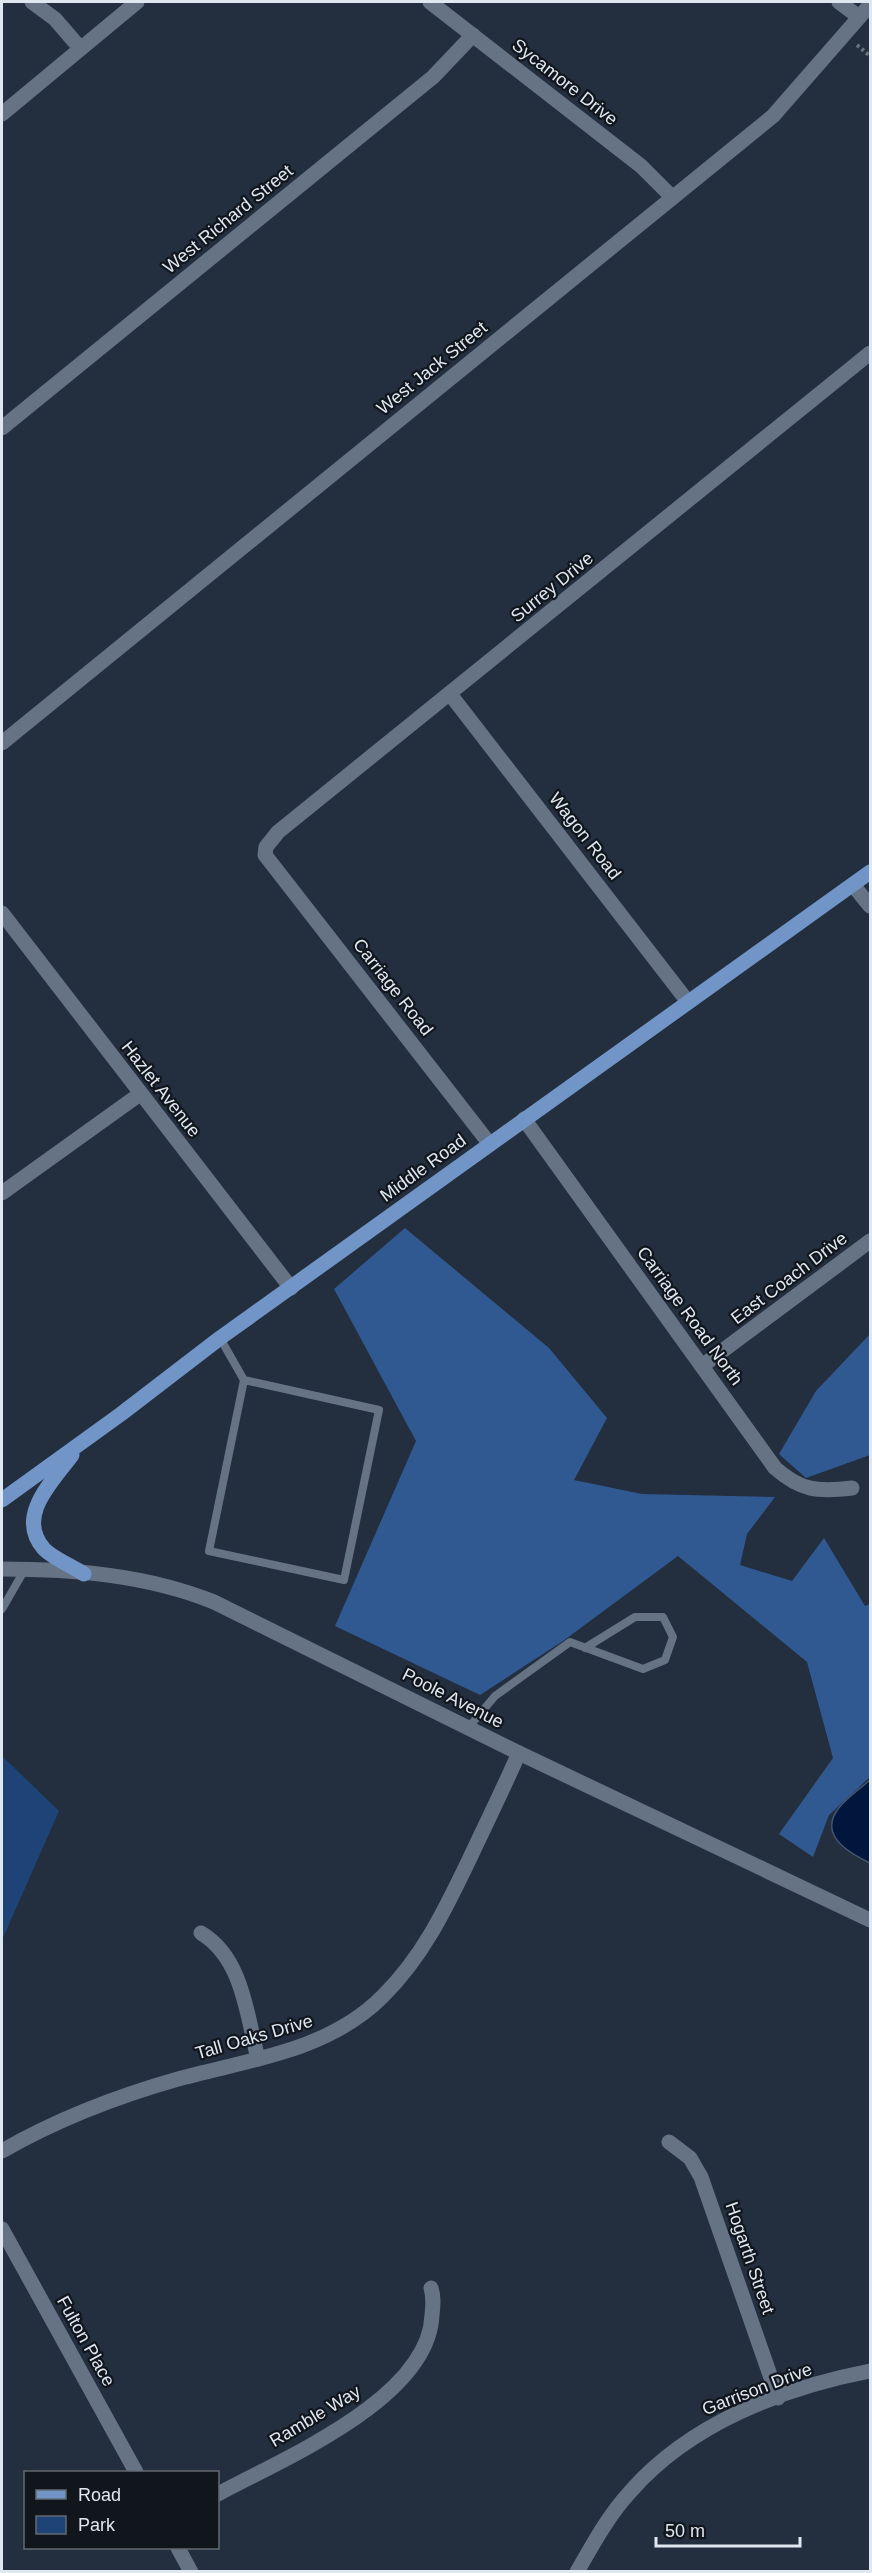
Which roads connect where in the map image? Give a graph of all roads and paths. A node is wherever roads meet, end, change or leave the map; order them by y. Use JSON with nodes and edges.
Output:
{"nodes":[{"id":1,"x":32,"y":2,"type":"edge"},
{"id":2,"x":137,"y":2,"type":"edge"},
{"id":3,"x":430,"y":2,"type":"edge"},
{"id":4,"x":839,"y":2,"type":"edge"},
{"id":5,"x":870,"y":5,"type":"edge"},
{"id":6,"x":859,"y":17,"type":"junction"},
{"id":7,"x":473,"y":35,"type":"junction"},
{"id":8,"x":80,"y":48,"type":"junction"},
{"id":9,"x":2,"y":114,"type":"edge"},
{"id":10,"x":672,"y":197,"type":"junction"},
{"id":11,"x":870,"y":353,"type":"edge"},
{"id":12,"x":2,"y":428,"type":"edge"},
{"id":13,"x":450,"y":694,"type":"junction"},
{"id":14,"x":2,"y":743,"type":"edge"},
{"id":15,"x":265,"y":855,"type":"joint"},
{"id":16,"x":870,"y":872,"type":"edge"},
{"id":17,"x":853,"y":885,"type":"junction"},
{"id":18,"x":870,"y":906,"type":"edge"},
{"id":19,"x":2,"y":913,"type":"edge"},
{"id":20,"x":688,"y":1002,"type":"junction"},
{"id":21,"x":140,"y":1094,"type":"junction"},
{"id":22,"x":524,"y":1119,"type":"junction"},
{"id":23,"x":489,"y":1143,"type":"junction"},
{"id":24,"x":2,"y":1193,"type":"edge"},
{"id":25,"x":870,"y":1241,"type":"edge"},
{"id":26,"x":291,"y":1288,"type":"junction"},
{"id":27,"x":220,"y":1338,"type":"junction"},
{"id":28,"x":702,"y":1366,"type":"junction"},
{"id":29,"x":243,"y":1380,"type":"junction"},
{"id":30,"x":82,"y":1442,"type":"junction"},
{"id":31,"x":852,"y":1488,"type":"dead end"},
{"id":32,"x":2,"y":1500,"type":"edge"},
{"id":33,"x":2,"y":1569,"type":"edge"},
{"id":34,"x":26,"y":1569,"type":"junction"},
{"id":35,"x":84,"y":1574,"type":"junction"},
{"id":36,"x":2,"y":1609,"type":"edge"},
{"id":37,"x":585,"y":1648,"type":"junction"},
{"id":38,"x":469,"y":1727,"type":"junction"},
{"id":39,"x":519,"y":1753,"type":"junction"},
{"id":40,"x":870,"y":1920,"type":"edge"},
{"id":41,"x":201,"y":1933,"type":"dead end"},
{"id":42,"x":258,"y":2059,"type":"junction"},
{"id":43,"x":669,"y":2142,"type":"dead end"},
{"id":44,"x":2,"y":2151,"type":"edge"},
{"id":45,"x":2,"y":2229,"type":"edge"},
{"id":46,"x":431,"y":2288,"type":"dead end"},
{"id":47,"x":870,"y":2371,"type":"edge"},
{"id":48,"x":778,"y":2398,"type":"junction"},
{"id":49,"x":134,"y":2471,"type":"edge"},
{"id":50,"x":219,"y":2493,"type":"edge"},
{"id":51,"x":179,"y":2549,"type":"edge"},
{"id":52,"x":191,"y":2571,"type":"edge"},
{"id":53,"x":577,"y":2571,"type":"edge"}],
"edges":[{"from":1,"to":8,"type":"street"},
{"from":2,"to":8,"type":"street"},
{"from":3,"to":7,"type":"street","name":"Sycamore Drive"},
{"from":4,"to":6,"type":"street"},
{"from":5,"to":6,"type":"street","name":"West Jack Street"},
{"from":6,"to":10,"type":"street","name":"West Jack Street"},
{"from":7,"to":10,"type":"street","name":"Sycamore Drive"},
{"from":7,"to":12,"type":"street","name":"West Richard Street"},
{"from":8,"to":9,"type":"street"},
{"from":10,"to":14,"type":"street","name":"West Jack Street"},
{"from":11,"to":13,"type":"street","name":"Surrey Drive"},
{"from":13,"to":15,"type":"street","name":"Surrey Drive"},
{"from":13,"to":20,"type":"street","name":"Wagon Road"},
{"from":15,"to":23,"type":"street","name":"Carriage Road"},
{"from":16,"to":17,"type":"main road","name":"Middle Road"},
{"from":17,"to":18,"type":"street"},
{"from":17,"to":20,"type":"main road","name":"Middle Road"},
{"from":19,"to":21,"type":"street","name":"Hazlet Avenue"},
{"from":20,"to":22,"type":"main road","name":"Middle Road"},
{"from":21,"to":24,"type":"street"},
{"from":21,"to":26,"type":"street","name":"Hazlet Avenue"},
{"from":22,"to":23,"type":"main road","name":"Middle Road"},
{"from":22,"to":28,"type":"street","name":"Carriage Road North"},
{"from":23,"to":26,"type":"main road","name":"Middle Road"},
{"from":25,"to":28,"type":"street","name":"East Coach Drive"},
{"from":26,"to":27,"type":"main road","name":"Middle Road"},
{"from":27,"to":29,"type":"lane"},
{"from":27,"to":30,"type":"main road","name":"Middle Road"},
{"from":28,"to":31,"type":"street","name":"Carriage Road North"},
{"from":29,"to":29,"type":"lane"},
{"from":30,"to":32,"type":"main road","name":"Middle Road"},
{"from":30,"to":35,"type":"main road"},
{"from":33,"to":34,"type":"street","name":"Poole Avenue"},
{"from":34,"to":35,"type":"street","name":"Poole Avenue"},
{"from":34,"to":36,"type":"lane"},
{"from":35,"to":38,"type":"street","name":"Poole Avenue"},
{"from":37,"to":37,"type":"lane"},
{"from":37,"to":38,"type":"lane"},
{"from":38,"to":39,"type":"street","name":"Poole Avenue"},
{"from":39,"to":40,"type":"street","name":"Poole Avenue"},
{"from":39,"to":42,"type":"street","name":"Tall Oaks Drive"},
{"from":41,"to":42,"type":"street"},
{"from":42,"to":44,"type":"street","name":"Tall Oaks Drive"},
{"from":43,"to":48,"type":"street","name":"Hogarth Street"},
{"from":45,"to":49,"type":"street","name":"Fulton Place"},
{"from":46,"to":50,"type":"street","name":"Ramble Way"},
{"from":47,"to":48,"type":"street","name":"Garrison Drive"},
{"from":48,"to":53,"type":"street","name":"Garrison Drive"},
{"from":51,"to":52,"type":"street"}]}
